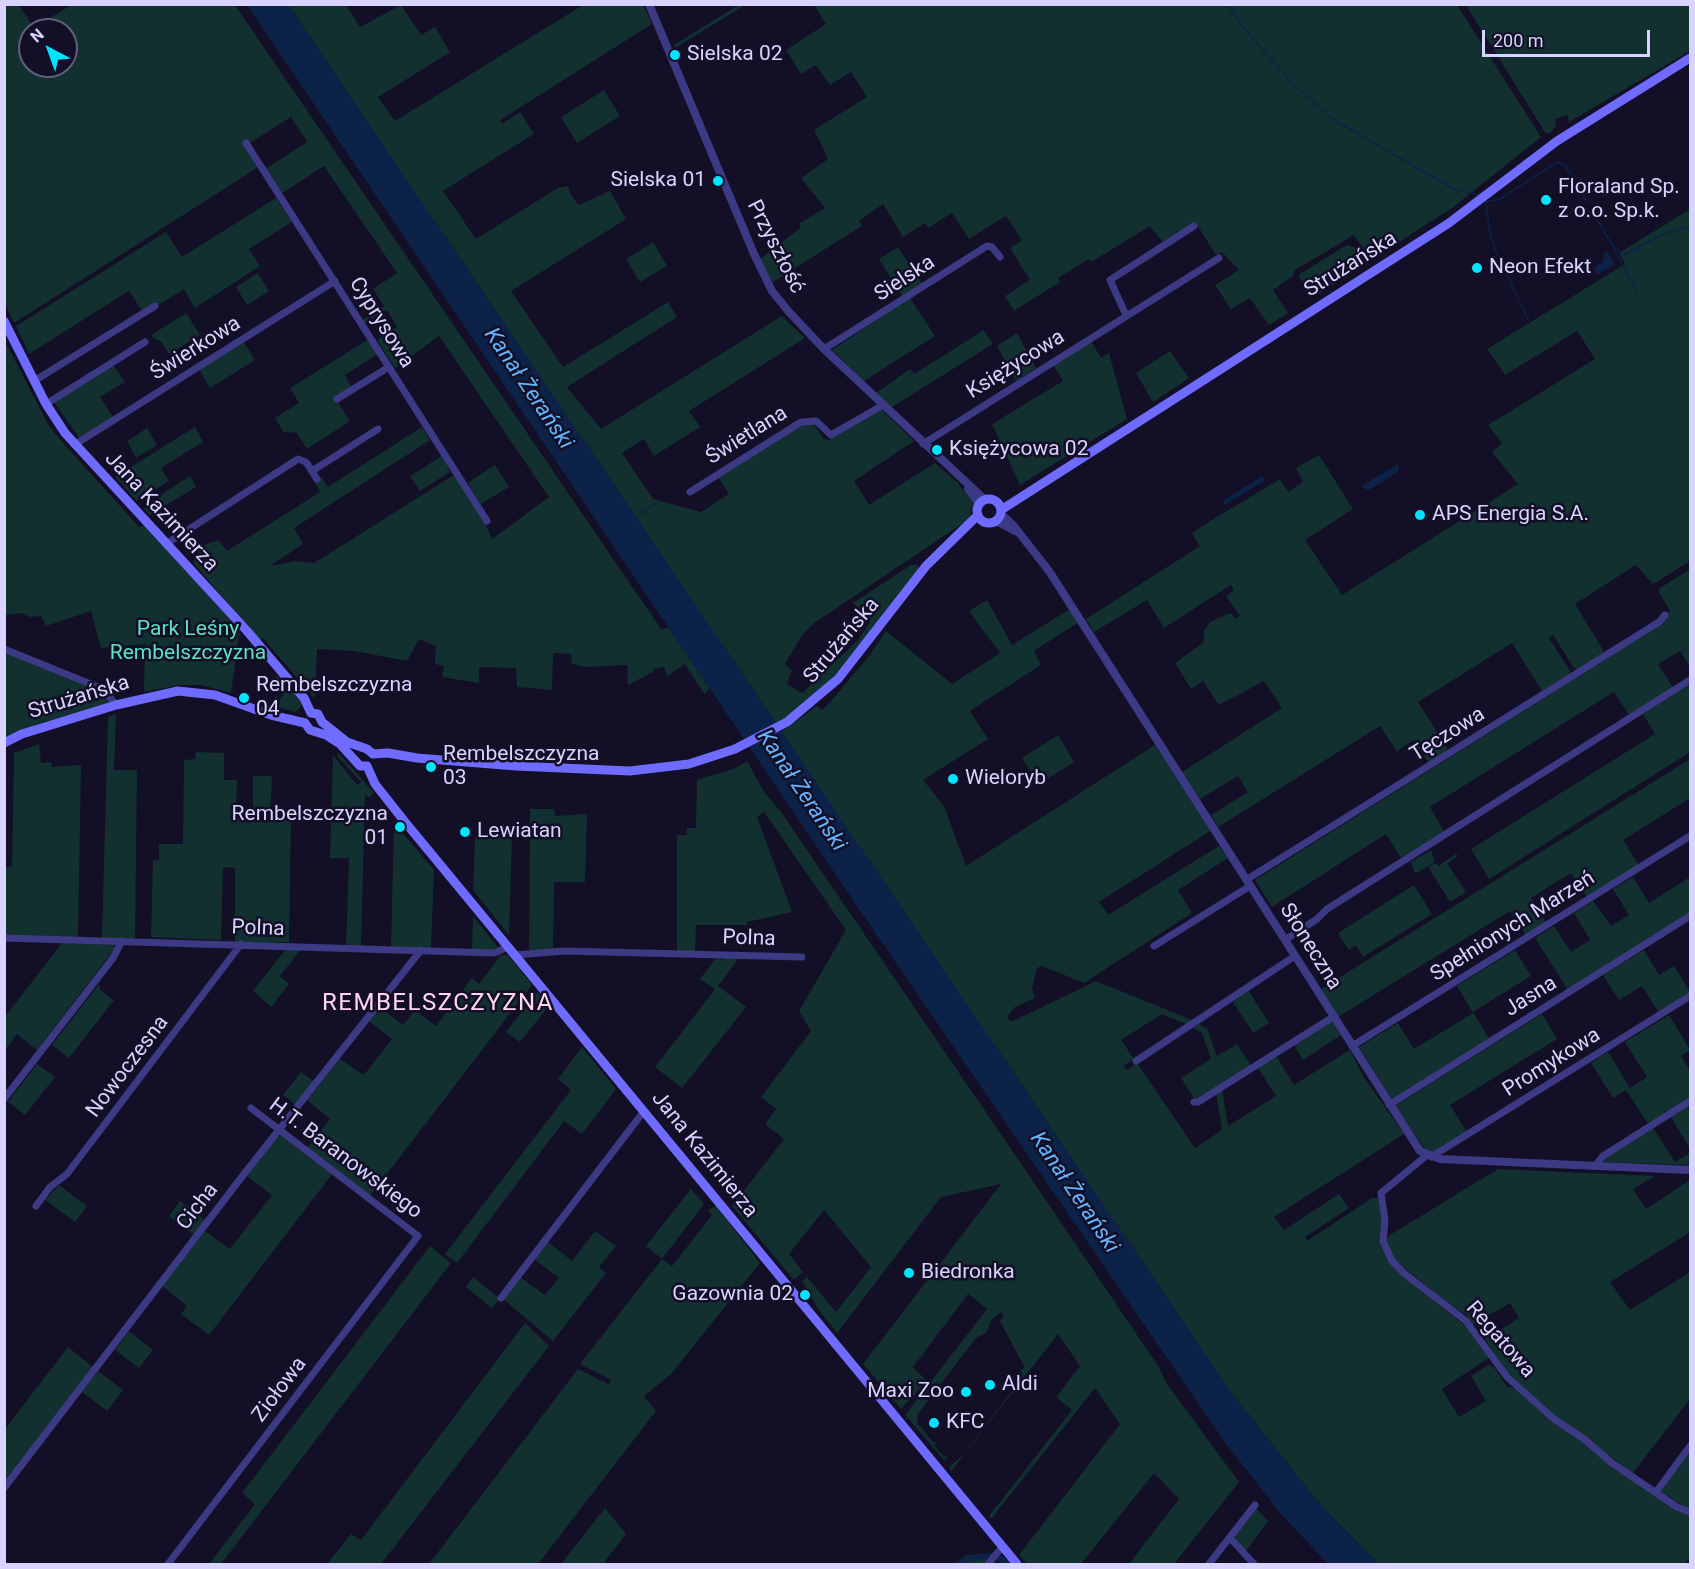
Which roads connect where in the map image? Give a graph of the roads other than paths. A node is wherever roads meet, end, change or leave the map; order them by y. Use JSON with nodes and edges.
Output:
{"nodes":[{"id":1,"x":649,"y":4,"type":"edge"},
{"id":2,"x":1690,"y":58,"type":"edge"},
{"id":3,"x":246,"y":142,"type":"dead end"},
{"id":4,"x":1194,"y":226,"type":"dead end"},
{"id":5,"x":1000,"y":257,"type":"dead end"},
{"id":6,"x":1219,"y":258,"type":"dead end"},
{"id":7,"x":335,"y":281,"type":"junction"},
{"id":8,"x":155,"y":306,"type":"dead end"},
{"id":9,"x":1126,"y":315,"type":"junction"},
{"id":10,"x":4,"y":321,"type":"edge"},
{"id":11,"x":8,"y":337,"type":"edge"},
{"id":12,"x":145,"y":342,"type":"dead end"},
{"id":13,"x":825,"y":349,"type":"junction"},
{"id":14,"x":389,"y":367,"type":"junction"},
{"id":15,"x":34,"y":381,"type":"junction"},
{"id":16,"x":337,"y":399,"type":"dead end"},
{"id":17,"x":46,"y":404,"type":"junction"},
{"id":18,"x":883,"y":405,"type":"junction"},
{"id":19,"x":378,"y":429,"type":"dead end"},
{"id":20,"x":923,"y":444,"type":"junction"},
{"id":21,"x":74,"y":445,"type":"junction"},
{"id":22,"x":312,"y":471,"type":"junction"},
{"id":23,"x":317,"y":478,"type":"dead end"},
{"id":24,"x":690,"y":492,"type":"dead end"},
{"id":25,"x":981,"y":502,"type":"junction"},
{"id":26,"x":999,"y":512,"type":"junction"},
{"id":27,"x":980,"y":518,"type":"junction"},
{"id":28,"x":487,"y":521,"type":"dead end"},
{"id":29,"x":166,"y":544,"type":"junction"},
{"id":30,"x":1665,"y":615,"type":"dead end"},
{"id":31,"x":4,"y":649,"type":"edge"},
{"id":32,"x":1690,"y":680,"type":"edge"},
{"id":33,"x":116,"y":705,"type":"junction"},
{"id":34,"x":311,"y":713,"type":"junction"},
{"id":35,"x":304,"y":723,"type":"junction"},
{"id":36,"x":319,"y":726,"type":"junction"},
{"id":37,"x":4,"y":743,"type":"edge"},
{"id":38,"x":363,"y":748,"type":"junction"},
{"id":39,"x":373,"y":754,"type":"junction"},
{"id":40,"x":355,"y":758,"type":"junction"},
{"id":41,"x":367,"y":766,"type":"junction"},
{"id":42,"x":1690,"y":836,"type":"edge"},
{"id":43,"x":1248,"y":883,"type":"junction"},
{"id":44,"x":1690,"y":916,"type":"edge"},
{"id":45,"x":4,"y":939,"type":"edge"},
{"id":46,"x":1285,"y":940,"type":"junction"},
{"id":47,"x":122,"y":941,"type":"junction"},
{"id":48,"x":241,"y":944,"type":"junction"},
{"id":49,"x":1154,"y":946,"type":"dead end"},
{"id":50,"x":508,"y":947,"type":"junction"},
{"id":51,"x":421,"y":950,"type":"junction"},
{"id":52,"x":515,"y":955,"type":"junction"},
{"id":53,"x":1295,"y":956,"type":"junction"},
{"id":54,"x":802,"y":957,"type":"dead end"},
{"id":55,"x":1690,"y":996,"type":"edge"},
{"id":56,"x":1334,"y":1017,"type":"junction"},
{"id":57,"x":1352,"y":1046,"type":"junction"},
{"id":58,"x":1136,"y":1061,"type":"dead end"},
{"id":59,"x":4,"y":1099,"type":"edge"},
{"id":60,"x":1690,"y":1101,"type":"edge"},
{"id":61,"x":1194,"y":1102,"type":"dead end"},
{"id":62,"x":1389,"y":1105,"type":"junction"},
{"id":63,"x":251,"y":1108,"type":"dead end"},
{"id":64,"x":644,"y":1110,"type":"junction"},
{"id":65,"x":279,"y":1130,"type":"junction"},
{"id":66,"x":1428,"y":1156,"type":"junction"},
{"id":67,"x":1594,"y":1166,"type":"junction"},
{"id":68,"x":1690,"y":1170,"type":"edge"},
{"id":69,"x":36,"y":1206,"type":"dead end"},
{"id":70,"x":418,"y":1236,"type":"joint"},
{"id":71,"x":501,"y":1298,"type":"dead end"},
{"id":72,"x":1690,"y":1446,"type":"edge"},
{"id":73,"x":4,"y":1488,"type":"edge"},
{"id":74,"x":1656,"y":1492,"type":"junction"},
{"id":75,"x":1255,"y":1505,"type":"dead end"},
{"id":76,"x":1690,"y":1512,"type":"edge"},
{"id":77,"x":1230,"y":1538,"type":"junction"},
{"id":78,"x":1003,"y":1546,"type":"junction"},
{"id":79,"x":168,"y":1564,"type":"edge"},
{"id":80,"x":988,"y":1564,"type":"edge"},
{"id":81,"x":1017,"y":1564,"type":"edge"},
{"id":82,"x":1209,"y":1564,"type":"edge"},
{"id":83,"x":1254,"y":1564,"type":"edge"}],
"edges":[{"from":1,"to":13,"type":"street","name":"Przyszłość"},
{"from":2,"to":26,"type":"main road","name":"Strużańska"},
{"from":3,"to":7,"type":"street","name":"Cyprysowa"},
{"from":4,"to":9,"type":"street"},
{"from":5,"to":13,"type":"street","name":"Sielska"},
{"from":6,"to":9,"type":"street","name":"Księżycowa"},
{"from":7,"to":14,"type":"street","name":"Cyprysowa"},
{"from":7,"to":21,"type":"street","name":"Świerkowa"},
{"from":8,"to":15,"type":"street"},
{"from":9,"to":20,"type":"street","name":"Księżycowa"},
{"from":10,"to":11,"type":"main road","name":"Jana Kazimierza"},
{"from":11,"to":15,"type":"main road","name":"Jana Kazimierza"},
{"from":12,"to":17,"type":"street"},
{"from":13,"to":18,"type":"street","name":"Przyszłość"},
{"from":14,"to":16,"type":"street"},
{"from":14,"to":28,"type":"street","name":"Cyprysowa"},
{"from":15,"to":17,"type":"main road","name":"Jana Kazimierza"},
{"from":17,"to":21,"type":"main road","name":"Jana Kazimierza"},
{"from":18,"to":20,"type":"street","name":"Przyszłość"},
{"from":18,"to":24,"type":"street","name":"Świetlana"},
{"from":19,"to":22,"type":"street"},
{"from":20,"to":25,"type":"street","name":"Przyszłość"},
{"from":21,"to":29,"type":"main road","name":"Jana Kazimierza"},
{"from":22,"to":23,"type":"street"},
{"from":22,"to":29,"type":"street"},
{"from":25,"to":26,"type":"main road"},
{"from":25,"to":27,"type":"main road"},
{"from":26,"to":27,"type":"main road"},
{"from":26,"to":43,"type":"street","name":"Słoneczna"},
{"from":27,"to":39,"type":"main road","name":"Strużańska"},
{"from":29,"to":34,"type":"main road","name":"Jana Kazimierza"},
{"from":30,"to":43,"type":"street","name":"Tęczowa"},
{"from":31,"to":33,"type":"street"},
{"from":32,"to":46,"type":"street"},
{"from":33,"to":35,"type":"main road","name":"Strużańska"},
{"from":33,"to":37,"type":"main road","name":"Strużańska"},
{"from":34,"to":35,"type":"main road"},
{"from":34,"to":36,"type":"main road"},
{"from":35,"to":36,"type":"main road"},
{"from":36,"to":38,"type":"main road"},
{"from":36,"to":40,"type":"main road"},
{"from":38,"to":39,"type":"main road"},
{"from":38,"to":40,"type":"main road"},
{"from":39,"to":41,"type":"main road"},
{"from":40,"to":41,"type":"main road"},
{"from":41,"to":50,"type":"main road","name":"Jana Kazimierza"},
{"from":42,"to":57,"type":"street","name":"Spełnionych Marzeń"},
{"from":43,"to":46,"type":"street","name":"Słoneczna"},
{"from":43,"to":49,"type":"street","name":"Tęczowa"},
{"from":44,"to":62,"type":"street","name":"Jasna"},
{"from":45,"to":47,"type":"street","name":"Polna"},
{"from":46,"to":53,"type":"street","name":"Słoneczna"},
{"from":47,"to":48,"type":"street","name":"Polna"},
{"from":47,"to":59,"type":"street"},
{"from":48,"to":51,"type":"street","name":"Polna"},
{"from":48,"to":69,"type":"street","name":"Nowoczesna"},
{"from":50,"to":51,"type":"street","name":"Polna"},
{"from":50,"to":52,"type":"main road","name":"Jana Kazimierza"},
{"from":51,"to":65,"type":"street","name":"Cicha"},
{"from":52,"to":54,"type":"street","name":"Polna"},
{"from":52,"to":64,"type":"main road","name":"Jana Kazimierza"},
{"from":53,"to":56,"type":"street","name":"Słoneczna"},
{"from":53,"to":58,"type":"street"},
{"from":55,"to":66,"type":"street","name":"Promykowa"},
{"from":56,"to":57,"type":"street","name":"Słoneczna"},
{"from":56,"to":61,"type":"street"},
{"from":57,"to":62,"type":"street","name":"Słoneczna"},
{"from":60,"to":67,"type":"street"},
{"from":62,"to":66,"type":"street","name":"Słoneczna"},
{"from":63,"to":65,"type":"street","name":"H.T. Baranowskiego"},
{"from":64,"to":71,"type":"street"},
{"from":64,"to":78,"type":"main road","name":"Jana Kazimierza"},
{"from":65,"to":70,"type":"street","name":"H.T. Baranowskiego"},
{"from":65,"to":73,"type":"street","name":"Cicha"},
{"from":66,"to":67,"type":"street"},
{"from":66,"to":74,"type":"street","name":"Regatowa"},
{"from":67,"to":68,"type":"street"},
{"from":70,"to":79,"type":"street","name":"Ziołowa"},
{"from":72,"to":74,"type":"street"},
{"from":74,"to":76,"type":"street","name":"Regatowa"},
{"from":75,"to":77,"type":"street"},
{"from":77,"to":82,"type":"street"},
{"from":77,"to":83,"type":"street"},
{"from":78,"to":80,"type":"street"},
{"from":78,"to":81,"type":"main road","name":"Jana Kazimierza"}]}
